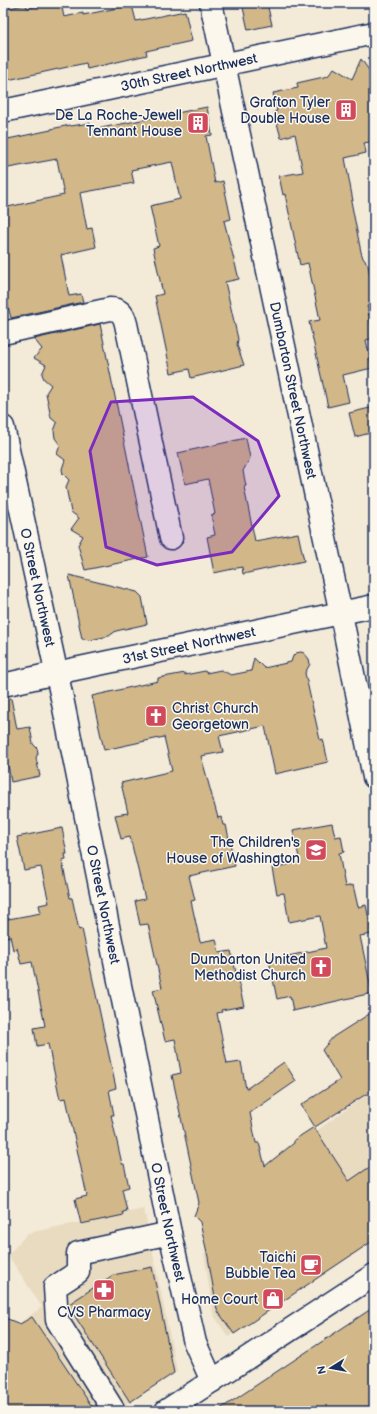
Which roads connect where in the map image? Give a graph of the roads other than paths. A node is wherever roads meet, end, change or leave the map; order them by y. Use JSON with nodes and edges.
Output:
{"nodes":[{"id":1,"x":211,"y":3,"type":"edge"},
{"id":2,"x":374,"y":33,"type":"edge"},
{"id":3,"x":224,"y":64,"type":"junction"},
{"id":4,"x":3,"y":111,"type":"edge"},
{"id":5,"x":3,"y":333,"type":"edge"},
{"id":6,"x":3,"y":427,"type":"edge"},
{"id":7,"x":171,"y":538,"type":"dead end"},
{"id":8,"x":374,"y":606,"type":"edge"},
{"id":9,"x":340,"y":614,"type":"junction"},
{"id":10,"x":56,"y":673,"type":"junction"},
{"id":11,"x":3,"y":685,"type":"edge"},
{"id":12,"x":374,"y":777,"type":"edge"},
{"id":13,"x":170,"y":1233,"type":"junction"},
{"id":14,"x":374,"y":1274,"type":"edge"},
{"id":15,"x":212,"y":1381,"type":"junction"},
{"id":16,"x":114,"y":1411,"type":"edge"},
{"id":17,"x":166,"y":1411,"type":"edge"}],
"edges":[{"from":1,"to":3,"type":"street","name":"Dumbarton Street Northwest"},
{"from":2,"to":3,"type":"street","name":"30th Street Northwest"},
{"from":3,"to":4,"type":"street","name":"30th Street Northwest"},
{"from":3,"to":9,"type":"street","name":"Dumbarton Street Northwest"},
{"from":5,"to":7,"type":"street"},
{"from":6,"to":10,"type":"street","name":"O Street Northwest"},
{"from":8,"to":9,"type":"street","name":"31st Street Northwest"},
{"from":9,"to":10,"type":"street","name":"31st Street Northwest"},
{"from":9,"to":12,"type":"street","name":"Dumbarton Street Northwest"},
{"from":10,"to":11,"type":"street","name":"31st Street Northwest"},
{"from":10,"to":13,"type":"street","name":"O Street Northwest"},
{"from":13,"to":15,"type":"street","name":"O Street Northwest"},
{"from":13,"to":16,"type":"street"},
{"from":14,"to":15,"type":"street"},
{"from":15,"to":17,"type":"street"}]}
